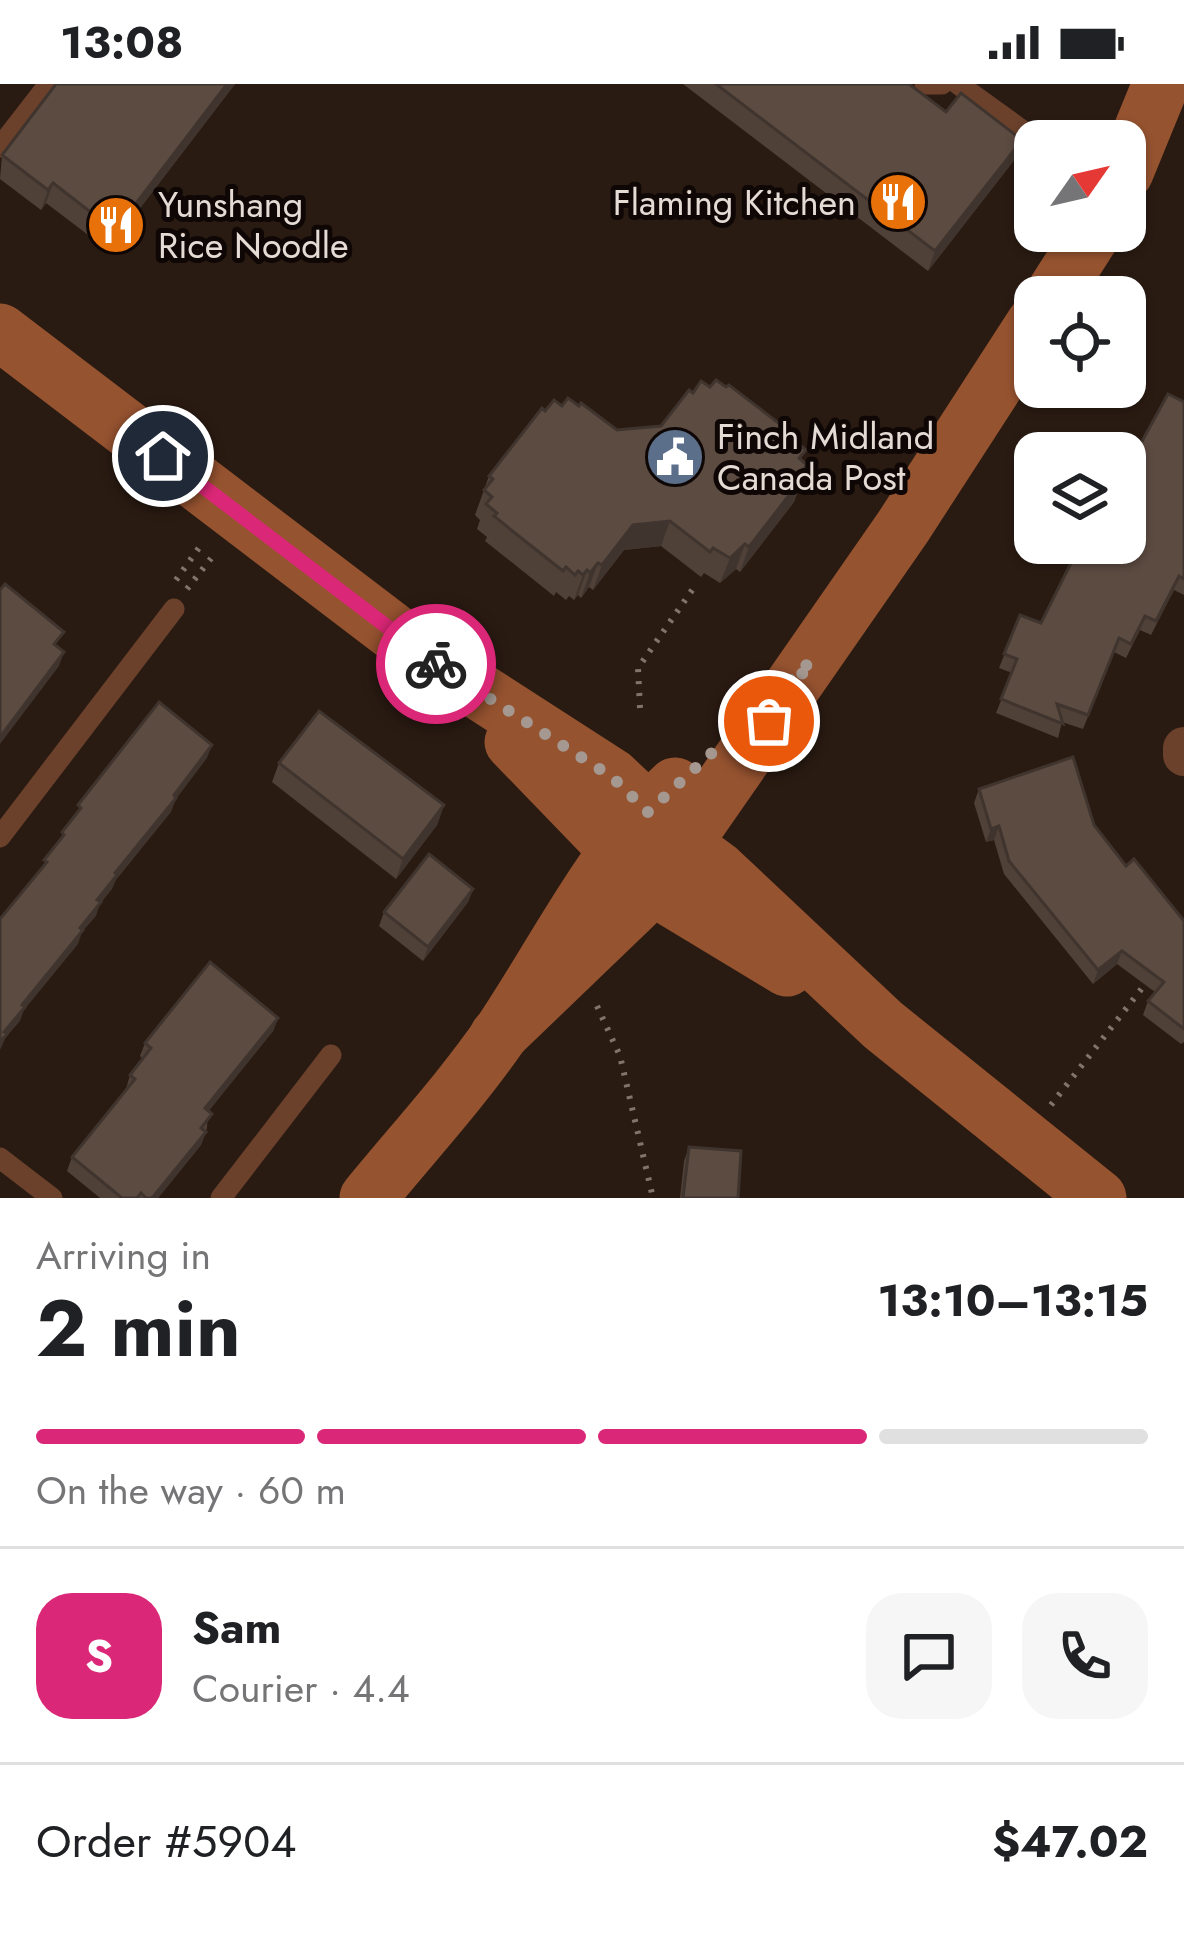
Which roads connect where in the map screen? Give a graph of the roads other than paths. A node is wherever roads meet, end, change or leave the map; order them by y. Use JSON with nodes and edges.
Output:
{"nodes":[{"id":1,"x":50,"y":84,"type":"edge"},
{"id":2,"x":925,"y":84,"type":"edge"},
{"id":3,"x":942,"y":84,"type":"edge"},
{"id":4,"x":958,"y":84,"type":"edge"},
{"id":5,"x":1161,"y":84,"type":"edge"},
{"id":6,"x":1146,"y":121,"type":"edge"},
{"id":7,"x":1014,"y":124,"type":"edge"},
{"id":8,"x":0,"y":147,"type":"edge"},
{"id":9,"x":0,"y":332,"type":"edge"},
{"id":10,"x":1014,"y":355,"type":"edge"},
{"id":11,"x":174,"y":609,"type":"road end"},
{"id":12,"x":0,"y":837,"type":"edge"},
{"id":13,"x":650,"y":849,"type":"junction"},
{"id":14,"x":331,"y":1055,"type":"dead end"},
{"id":15,"x":0,"y":1158,"type":"edge"},
{"id":16,"x":52,"y":1198,"type":"edge"},
{"id":17,"x":221,"y":1198,"type":"edge"},
{"id":18,"x":368,"y":1198,"type":"edge"},
{"id":19,"x":1098,"y":1198,"type":"edge"}],
"edges":[{"from":1,"to":8,"type":"lane"},
{"from":2,"to":3,"type":"lane"},
{"from":4,"to":7,"type":"lane"},
{"from":5,"to":6,"type":"main road"},
{"from":9,"to":13,"type":"main road"},
{"from":10,"to":13,"type":"main road"},
{"from":11,"to":12,"type":"lane"},
{"from":13,"to":18,"type":"main road"},
{"from":13,"to":19,"type":"main road"},
{"from":14,"to":17,"type":"lane"},
{"from":15,"to":16,"type":"lane"}]}
